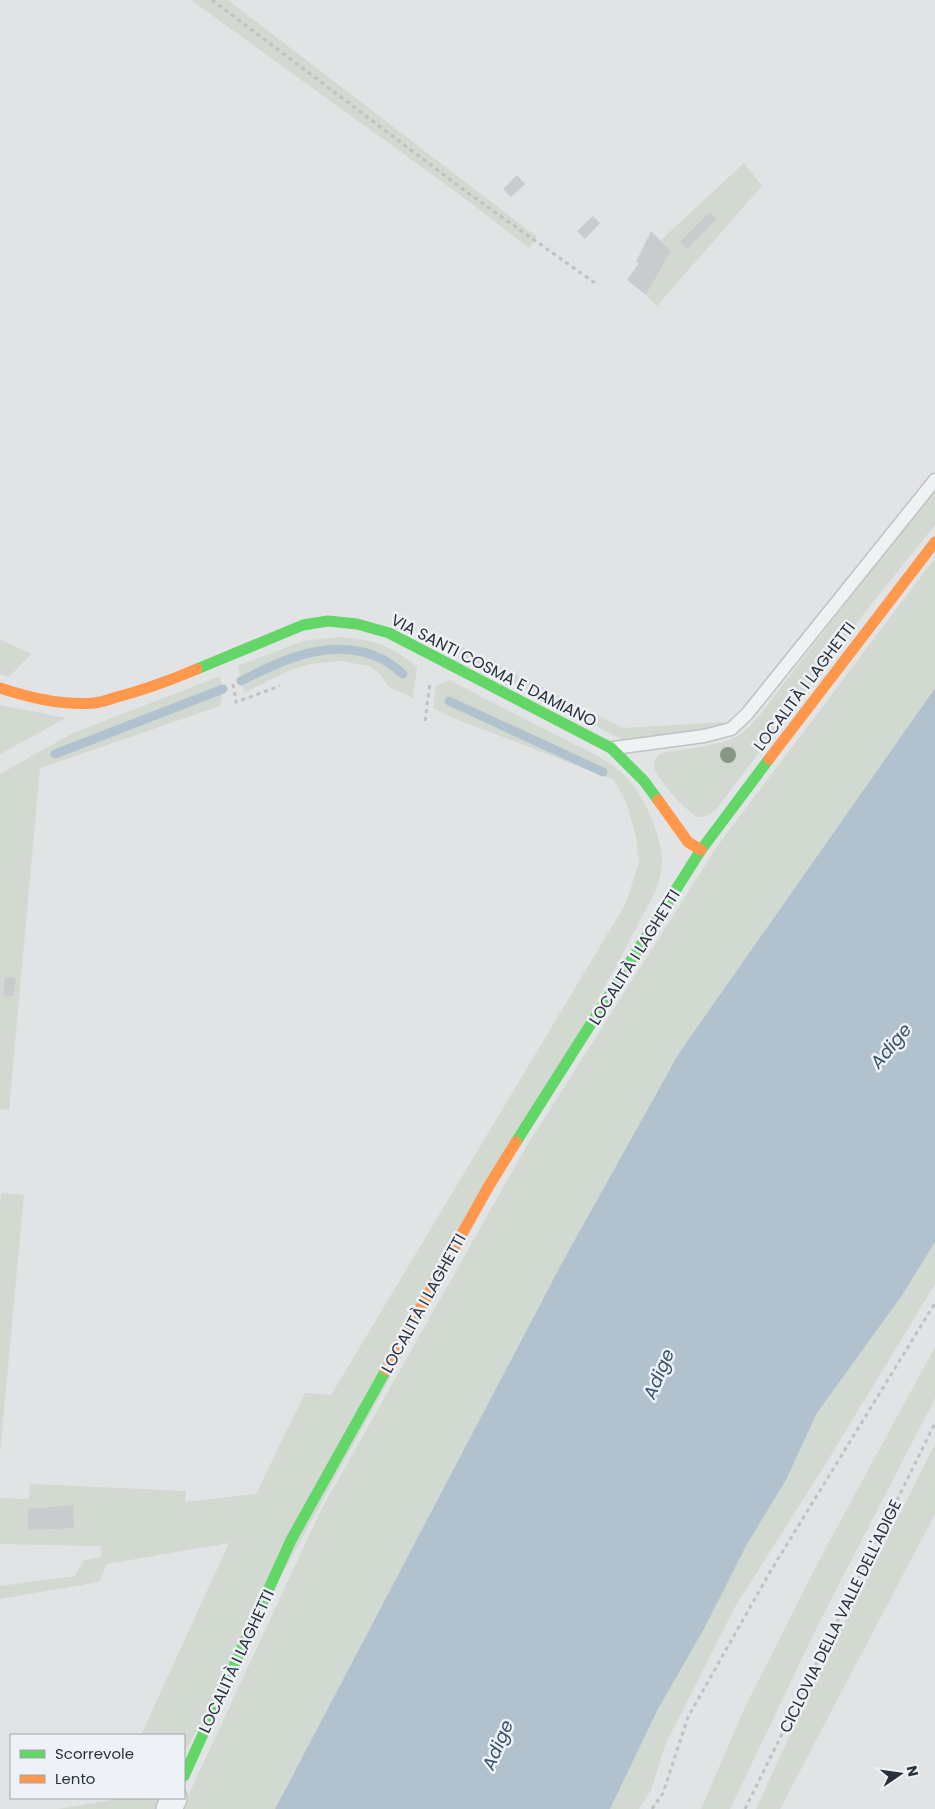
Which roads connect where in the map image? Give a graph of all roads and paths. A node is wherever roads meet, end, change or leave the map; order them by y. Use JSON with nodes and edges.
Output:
{"nodes":[{"id":1,"x":212,"y":0,"type":"edge"},
{"id":2,"x":595,"y":283,"type":"dead end"},
{"id":3,"x":935,"y":480,"type":"edge"},
{"id":4,"x":935,"y":542,"type":"edge"},
{"id":5,"x":227,"y":656,"type":"junction"},
{"id":6,"x":435,"y":656,"type":"junction"},
{"id":7,"x":280,"y":686,"type":"dead end"},
{"id":8,"x":0,"y":688,"type":"edge"},
{"id":9,"x":425,"y":721,"type":"dead end"},
{"id":10,"x":611,"y":748,"type":"junction"},
{"id":11,"x":702,"y":850,"type":"junction"},
{"id":12,"x":935,"y":1303,"type":"edge"},
{"id":13,"x":935,"y":1423,"type":"edge"},
{"id":14,"x":185,"y":1774,"type":"edge"},
{"id":15,"x":652,"y":1809,"type":"edge"},
{"id":16,"x":745,"y":1809,"type":"edge"}],
"edges":[{"from":1,"to":2,"type":"path"},
{"from":3,"to":10,"type":"lane"},
{"from":4,"to":11,"type":"street","name":"LOCALITÀ I LAGHETTI"},
{"from":5,"to":6,"type":"street","name":"VIA SANTI COSMA E DAMIANO"},
{"from":5,"to":7,"type":"path"},
{"from":5,"to":8,"type":"street","name":"VIA SANTI COSMA E DAMIANO"},
{"from":6,"to":9,"type":"path"},
{"from":6,"to":10,"type":"street","name":"VIA SANTI COSMA E DAMIANO"},
{"from":10,"to":11,"type":"street","name":"VIA SANTI COSMA E DAMIANO"},
{"from":11,"to":14,"type":"street","name":"LOCALITÀ I LAGHETTI"},
{"from":12,"to":15,"type":"path"},
{"from":13,"to":16,"type":"path","name":"CICLOVIA DELLA VALLE DELL'ADIGE"}]}
